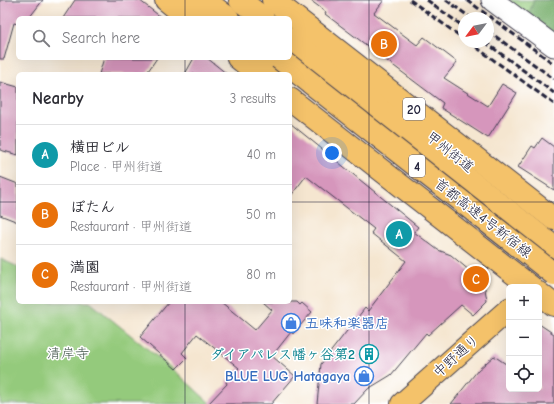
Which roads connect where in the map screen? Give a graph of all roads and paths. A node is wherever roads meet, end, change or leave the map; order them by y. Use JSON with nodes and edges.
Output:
{"nodes":[{"id":1,"x":166,"y":0,"type":"edge"},
{"id":2,"x":184,"y":0,"type":"edge"},
{"id":3,"x":205,"y":0,"type":"edge"},
{"id":4,"x":240,"y":0,"type":"edge"},
{"id":5,"x":258,"y":0,"type":"edge"},
{"id":6,"x":273,"y":0,"type":"edge"},
{"id":7,"x":499,"y":2,"type":"edge"},
{"id":8,"x":186,"y":16,"type":"edge"},
{"id":9,"x":204,"y":16,"type":"edge"},
{"id":10,"x":225,"y":16,"type":"edge"},
{"id":11,"x":260,"y":16,"type":"edge"},
{"id":12,"x":278,"y":16,"type":"edge"},
{"id":13,"x":292,"y":28,"type":"edge"},
{"id":14,"x":292,"y":41,"type":"edge"},
{"id":15,"x":554,"y":46,"type":"edge"},
{"id":16,"x":240,"y":60,"type":"edge"},
{"id":17,"x":261,"y":60,"type":"edge"},
{"id":18,"x":282,"y":60,"type":"edge"},
{"id":19,"x":256,"y":72,"type":"edge"},
{"id":20,"x":276,"y":72,"type":"edge"},
{"id":21,"x":292,"y":85,"type":"edge"},
{"id":22,"x":292,"y":101,"type":"edge"},
{"id":23,"x":554,"y":219,"type":"edge"},
{"id":24,"x":554,"y":234,"type":"edge"},
{"id":25,"x":554,"y":247,"type":"edge"},
{"id":26,"x":554,"y":269,"type":"edge"},
{"id":27,"x":554,"y":274,"type":"edge"},
{"id":28,"x":528,"y":284,"type":"edge"},
{"id":29,"x":536,"y":284,"type":"edge"},
{"id":30,"x":554,"y":290,"type":"edge"},
{"id":31,"x":542,"y":295,"type":"edge"},
{"id":32,"x":554,"y":305,"type":"edge"},
{"id":33,"x":506,"y":312,"type":"edge"},
{"id":34,"x":402,"y":404,"type":"edge"}],
"edges":[{"from":1,"to":8,"type":"main road"},
{"from":2,"to":9,"type":"main road"},
{"from":3,"to":10,"type":"main road"},
{"from":4,"to":11,"type":"main road"},
{"from":5,"to":12,"type":"main road"},
{"from":6,"to":23,"type":"main road","number":"20"},
{"from":7,"to":15,"type":"street"},
{"from":13,"to":24,"type":"main road","name":"甲州街道","number":"20"},
{"from":14,"to":25,"type":"main road","name":"首都高速4号新宿線","number":"4"},
{"from":16,"to":19,"type":"main road"},
{"from":17,"to":20,"type":"main road"},
{"from":18,"to":27,"type":"main road","name":"首都高速4号新宿線","number":"4","bridge":true},
{"from":21,"to":30,"type":"main road"},
{"from":22,"to":28,"type":"main road"},
{"from":26,"to":29,"type":"main road"},
{"from":31,"to":32,"type":"main road"},
{"from":33,"to":34,"type":"main road","name":"中野通り"}]}
